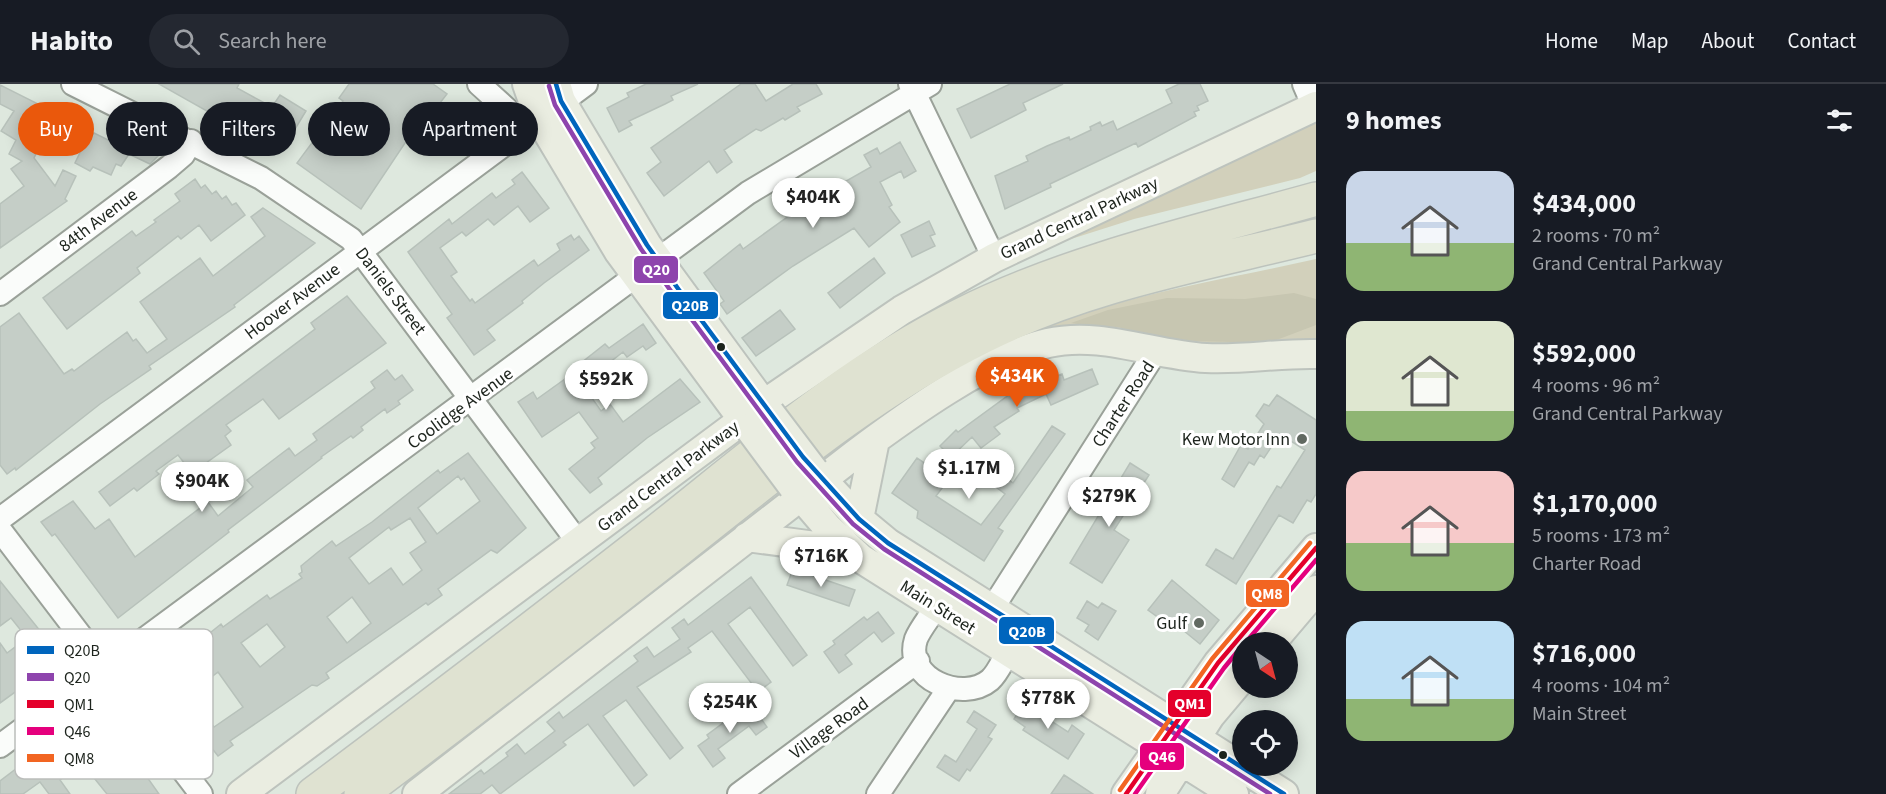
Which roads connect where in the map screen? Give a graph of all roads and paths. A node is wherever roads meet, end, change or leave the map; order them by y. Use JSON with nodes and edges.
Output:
{"nodes":[{"id":1,"x":73,"y":84,"type":"edge"},
{"id":2,"x":479,"y":84,"type":"edge"},
{"id":3,"x":527,"y":84,"type":"edge"},
{"id":4,"x":586,"y":84,"type":"edge"},
{"id":5,"x":918,"y":87,"type":"edge"},
{"id":6,"x":559,"y":92,"type":"edge"},
{"id":7,"x":1311,"y":99,"type":"edge"},
{"id":8,"x":539,"y":118,"type":"junction"},
{"id":9,"x":192,"y":141,"type":"junction"},
{"id":10,"x":1315,"y":195,"type":"edge"},
{"id":11,"x":1316,"y":236,"type":"edge"},
{"id":12,"x":361,"y":249,"type":"junction"},
{"id":13,"x":994,"y":258,"type":"junction"},
{"id":14,"x":646,"y":268,"type":"junction"},
{"id":15,"x":0,"y":294,"type":"edge"},
{"id":16,"x":1156,"y":351,"type":"junction"},
{"id":17,"x":1316,"y":354,"type":"edge"},
{"id":18,"x":471,"y":399,"type":"junction"},
{"id":19,"x":757,"y":416,"type":"junction"},
{"id":20,"x":874,"y":440,"type":"junction"},
{"id":21,"x":808,"y":484,"type":"junction"},
{"id":22,"x":0,"y":519,"type":"edge"},
{"id":23,"x":859,"y":519,"type":"junction"},
{"id":24,"x":0,"y":530,"type":"edge"},
{"id":25,"x":747,"y":537,"type":"junction"},
{"id":26,"x":578,"y":542,"type":"junction"},
{"id":27,"x":1316,"y":548,"type":"edge"},
{"id":28,"x":860,"y":558,"type":"junction"},
{"id":29,"x":1316,"y":590,"type":"edge"},
{"id":30,"x":936,"y":607,"type":"junction"},
{"id":31,"x":992,"y":609,"type":"junction"},
{"id":32,"x":77,"y":629,"type":"edge"},
{"id":33,"x":158,"y":629,"type":"edge"},
{"id":34,"x":1280,"y":632,"type":"edge"},
{"id":35,"x":1008,"y":652,"type":"junction"},
{"id":36,"x":918,"y":661,"type":"junction"},
{"id":37,"x":950,"y":688,"type":"junction"},
{"id":38,"x":1232,"y":690,"type":"edge"},
{"id":39,"x":414,"y":719,"type":"junction"},
{"id":40,"x":15,"y":735,"type":"edge"},
{"id":41,"x":1179,"y":741,"type":"junction"},
{"id":42,"x":0,"y":746,"type":"edge"},
{"id":43,"x":190,"y":779,"type":"edge"},
{"id":44,"x":201,"y":794,"type":"edge"},
{"id":45,"x":241,"y":794,"type":"edge"},
{"id":46,"x":289,"y":794,"type":"edge"},
{"id":47,"x":313,"y":794,"type":"edge"},
{"id":48,"x":361,"y":794,"type":"edge"},
{"id":49,"x":417,"y":794,"type":"edge"},
{"id":50,"x":739,"y":794,"type":"edge"},
{"id":51,"x":878,"y":794,"type":"edge"},
{"id":52,"x":1126,"y":794,"type":"edge"},
{"id":53,"x":1160,"y":794,"type":"edge"},
{"id":54,"x":1234,"y":794,"type":"edge"},
{"id":55,"x":1284,"y":794,"type":"edge"}],
"edges":[{"from":1,"to":9,"type":"street","name":"Daniels Street"},
{"from":2,"to":8,"type":"street"},
{"from":3,"to":8,"type":"main road","name":"Main Street"},
{"from":4,"to":6,"type":"street","name":"Hoover Avenue"},
{"from":5,"to":13,"type":"street"},
{"from":5,"to":14,"type":"street","name":"Coolidge Avenue"},
{"from":6,"to":8,"type":"street","name":"Hoover Avenue"},
{"from":6,"to":14,"type":"main road","name":"Main Street"},
{"from":7,"to":13,"type":"main road","name":"Grand Central Parkway"},
{"from":8,"to":12,"type":"street","name":"Hoover Avenue"},
{"from":8,"to":14,"type":"main road","name":"Main Street"},
{"from":9,"to":12,"type":"street","name":"Daniels Street"},
{"from":9,"to":15,"type":"street","name":"84th Avenue"},
{"from":10,"to":39,"type":"highway","name":"Grand Central Parkway"},
{"from":11,"to":48,"type":"highway"},
{"from":12,"to":18,"type":"street","name":"Daniels Street"},
{"from":12,"to":22,"type":"street","name":"Hoover Avenue"},
{"from":13,"to":19,"type":"main road","name":"Grand Central Parkway"},
{"from":14,"to":18,"type":"street","name":"Coolidge Avenue"},
{"from":14,"to":19,"type":"main road","name":"Main Street"},
{"from":16,"to":17,"type":"main road"},
{"from":16,"to":20,"type":"main road"},
{"from":16,"to":31,"type":"street","name":"Charter Road"},
{"from":18,"to":26,"type":"street","name":"Daniels Street"},
{"from":18,"to":33,"type":"street","name":"Coolidge Avenue"},
{"from":19,"to":21,"type":"main road","name":"Main Street","bridge":true},
{"from":19,"to":26,"type":"main road","name":"Grand Central Parkway"},
{"from":20,"to":21,"type":"main road"},
{"from":20,"to":23,"type":"main road"},
{"from":21,"to":23,"type":"main road","name":"Main Street"},
{"from":21,"to":25,"type":"main road"},
{"from":21,"to":28,"type":"main road","name":"Main Street"},
{"from":23,"to":31,"type":"main road","name":"Main Street"},
{"from":24,"to":32,"type":"street"},
{"from":25,"to":28,"type":"main road"},
{"from":25,"to":49,"type":"main road"},
{"from":26,"to":45,"type":"main road","name":"Grand Central Parkway"},
{"from":27,"to":41,"type":"main road"},
{"from":28,"to":30,"type":"main road","name":"Main Street"},
{"from":29,"to":34,"type":"main road"},
{"from":30,"to":35,"type":"main road","name":"Main Street"},
{"from":30,"to":36,"type":"street"},
{"from":31,"to":41,"type":"main road","name":"Main Street"},
{"from":35,"to":37,"type":"street"},
{"from":35,"to":41,"type":"main road","name":"Main Street"},
{"from":36,"to":37,"type":"street"},
{"from":36,"to":50,"type":"street","name":"Village Road"},
{"from":37,"to":51,"type":"street"},
{"from":38,"to":41,"type":"main road"},
{"from":39,"to":46,"type":"highway"},
{"from":39,"to":47,"type":"highway","name":"Grand Central Parkway"},
{"from":40,"to":42,"type":"street","name":"Coolidge Avenue"},
{"from":41,"to":52,"type":"main road"},
{"from":41,"to":53,"type":"main road"},
{"from":41,"to":54,"type":"main road","name":"Main Street"},
{"from":41,"to":55,"type":"main road","name":"Main Street"},
{"from":43,"to":44,"type":"street"}]}
